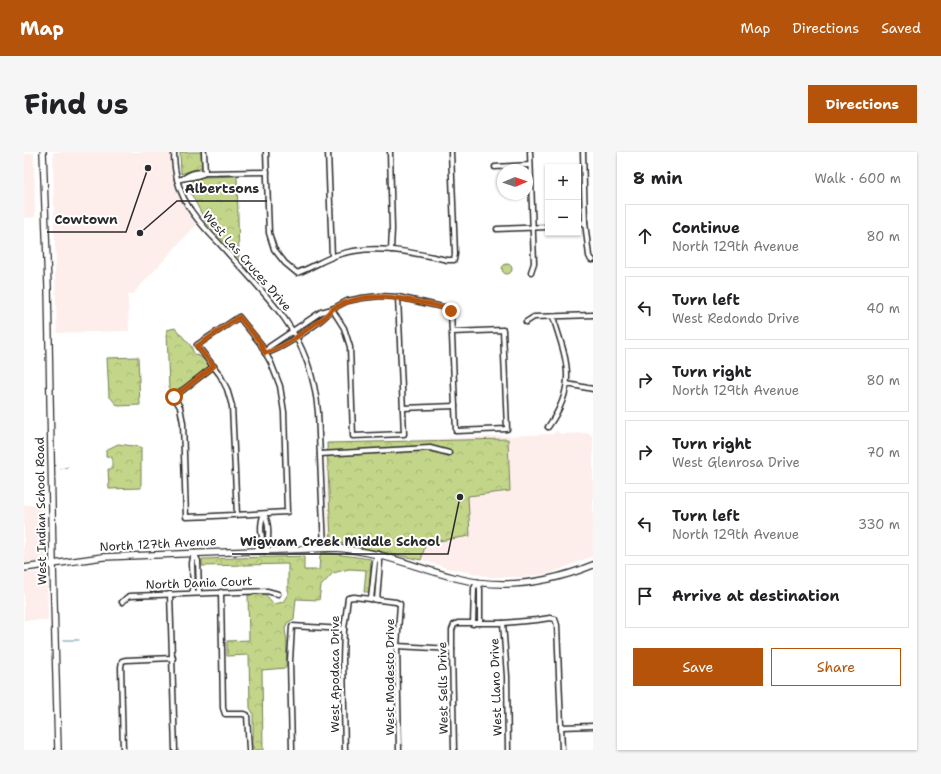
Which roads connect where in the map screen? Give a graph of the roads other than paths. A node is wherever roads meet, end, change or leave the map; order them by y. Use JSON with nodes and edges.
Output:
{"nodes":[{"id":1,"x":42,"y":152,"type":"edge"},
{"id":2,"x":174,"y":152,"type":"edge"},
{"id":3,"x":204,"y":152,"type":"edge"},
{"id":4,"x":266,"y":152,"type":"edge"},
{"id":5,"x":328,"y":152,"type":"edge"},
{"id":6,"x":390,"y":152,"type":"edge"},
{"id":7,"x":451,"y":152,"type":"edge"},
{"id":8,"x":530,"y":152,"type":"edge"},
{"id":9,"x":583,"y":152,"type":"edge"},
{"id":10,"x":530,"y":164,"type":"edge"},
{"id":11,"x":267,"y":172,"type":"junction"},
{"id":12,"x":205,"y":173,"type":"junction"},
{"id":13,"x":178,"y":180,"type":"junction"},
{"id":14,"x":532,"y":200,"type":"edge"},
{"id":15,"x":585,"y":222,"type":"junction"},
{"id":16,"x":581,"y":223,"type":"edge"},
{"id":17,"x":545,"y":227,"type":"edge"},
{"id":18,"x":533,"y":228,"type":"junction"},
{"id":19,"x":497,"y":229,"type":"dead end"},
{"id":20,"x":390,"y":250,"type":"junction"},
{"id":21,"x":332,"y":257,"type":"junction"},
{"id":22,"x":592,"y":260,"type":"edge"},
{"id":23,"x":531,"y":272,"type":"dead end"},
{"id":24,"x":398,"y":297,"type":"junction"},
{"id":25,"x":332,"y":309,"type":"junction"},
{"id":26,"x":593,"y":315,"type":"edge"},
{"id":27,"x":552,"y":317,"type":"junction"},
{"id":28,"x":526,"y":322,"type":"dead end"},
{"id":29,"x":292,"y":332,"type":"junction"},
{"id":30,"x":452,"y":332,"type":"junction"},
{"id":31,"x":295,"y":337,"type":"junction"},
{"id":32,"x":265,"y":353,"type":"junction"},
{"id":33,"x":214,"y":366,"type":"junction"},
{"id":34,"x":567,"y":384,"type":"junction"},
{"id":35,"x":593,"y":389,"type":"edge"},
{"id":36,"x":455,"y":406,"type":"junction"},
{"id":37,"x":403,"y":408,"type":"junction"},
{"id":38,"x":548,"y":427,"type":"dead end"},
{"id":39,"x":449,"y":453,"type":"dead end"},
{"id":40,"x":320,"y":454,"type":"junction"},
{"id":41,"x":264,"y":514,"type":"junction"},
{"id":42,"x":237,"y":515,"type":"junction"},
{"id":43,"x":324,"y":548,"type":"junction"},
{"id":44,"x":265,"y":550,"type":"junction"},
{"id":45,"x":194,"y":553,"type":"junction"},
{"id":46,"x":379,"y":554,"type":"junction"},
{"id":47,"x":53,"y":564,"type":"junction"},
{"id":48,"x":593,"y":565,"type":"edge"},
{"id":49,"x":24,"y":568,"type":"edge"},
{"id":50,"x":478,"y":582,"type":"junction"},
{"id":51,"x":221,"y":592,"type":"junction"},
{"id":52,"x":193,"y":593,"type":"junction"},
{"id":53,"x":199,"y":593,"type":"junction"},
{"id":54,"x":170,"y":594,"type":"junction"},
{"id":55,"x":278,"y":594,"type":"dead end"},
{"id":56,"x":371,"y":599,"type":"junction"},
{"id":57,"x":376,"y":600,"type":"junction"},
{"id":58,"x":122,"y":602,"type":"dead end"},
{"id":59,"x":503,"y":622,"type":"junction"},
{"id":60,"x":480,"y":623,"type":"junction"},
{"id":61,"x":473,"y":624,"type":"junction"},
{"id":62,"x":344,"y":629,"type":"junction"},
{"id":63,"x":397,"y":646,"type":"junction"},
{"id":64,"x":452,"y":649,"type":"junction"},
{"id":65,"x":172,"y":658,"type":"junction"},
{"id":66,"x":593,"y":726,"type":"edge"},
{"id":67,"x":561,"y":727,"type":"junction"},
{"id":68,"x":58,"y":750,"type":"edge"},
{"id":69,"x":122,"y":750,"type":"edge"},
{"id":70,"x":175,"y":750,"type":"edge"},
{"id":71,"x":249,"y":750,"type":"edge"},
{"id":72,"x":292,"y":750,"type":"edge"},
{"id":73,"x":345,"y":750,"type":"edge"},
{"id":74,"x":399,"y":750,"type":"edge"},
{"id":75,"x":454,"y":750,"type":"edge"},
{"id":76,"x":508,"y":750,"type":"edge"},
{"id":77,"x":562,"y":750,"type":"edge"}],
"edges":[{"from":1,"to":47,"type":"main road","name":"West Indian School Road"},
{"from":2,"to":13,"type":"street","name":"West Las Cruces Drive"},
{"from":3,"to":12,"type":"street"},
{"from":4,"to":11,"type":"street"},
{"from":5,"to":21,"type":"street"},
{"from":6,"to":20,"type":"street"},
{"from":7,"to":20,"type":"street"},
{"from":8,"to":10,"type":"street"},
{"from":9,"to":15,"type":"street"},
{"from":11,"to":12,"type":"street"},
{"from":11,"to":21,"type":"street"},
{"from":12,"to":13,"type":"street"},
{"from":13,"to":29,"type":"street","name":"West Las Cruces Drive"},
{"from":14,"to":18,"type":"street"},
{"from":15,"to":16,"type":"street"},
{"from":15,"to":22,"type":"street"},
{"from":17,"to":18,"type":"street"},
{"from":18,"to":19,"type":"street"},
{"from":18,"to":23,"type":"street"},
{"from":20,"to":21,"type":"street"},
{"from":24,"to":25,"type":"street"},
{"from":24,"to":30,"type":"street"},
{"from":24,"to":37,"type":"street"},
{"from":25,"to":29,"type":"street"},
{"from":25,"to":31,"type":"street"},
{"from":25,"to":37,"type":"street"},
{"from":26,"to":27,"type":"street"},
{"from":27,"to":28,"type":"street"},
{"from":27,"to":34,"type":"street"},
{"from":29,"to":31,"type":"street","name":"West Las Cruces Drive"},
{"from":29,"to":32,"type":"street"},
{"from":30,"to":36,"type":"street"},
{"from":30,"to":36,"type":"street"},
{"from":31,"to":32,"type":"street"},
{"from":31,"to":40,"type":"street","name":"West Las Cruces Drive"},
{"from":32,"to":33,"type":"street"},
{"from":32,"to":41,"type":"street"},
{"from":33,"to":42,"type":"street"},
{"from":33,"to":42,"type":"street"},
{"from":34,"to":35,"type":"street"},
{"from":34,"to":38,"type":"street"},
{"from":36,"to":37,"type":"street"},
{"from":39,"to":40,"type":"street"},
{"from":40,"to":43,"type":"street","name":"West Las Cruces Drive"},
{"from":41,"to":42,"type":"street"},
{"from":41,"to":44,"type":"street"},
{"from":43,"to":44,"type":"main road","name":"North 127th Avenue"},
{"from":43,"to":46,"type":"main road","name":"North 127th Avenue"},
{"from":44,"to":45,"type":"main road","name":"North 127th Avenue"},
{"from":45,"to":47,"type":"main road","name":"North 127th Avenue"},
{"from":45,"to":52,"type":"street"},
{"from":45,"to":53,"type":"street"},
{"from":46,"to":50,"type":"main road","name":"North 127th Avenue"},
{"from":46,"to":56,"type":"street"},
{"from":46,"to":57,"type":"street"},
{"from":47,"to":49,"type":"main road","name":"North 127th Avenue"},
{"from":47,"to":68,"type":"main road","name":"West Indian School Road"},
{"from":48,"to":50,"type":"main road","name":"North 127th Avenue"},
{"from":50,"to":60,"type":"street"},
{"from":50,"to":61,"type":"street"},
{"from":51,"to":53,"type":"street","name":"North Dania Court"},
{"from":51,"to":55,"type":"street","name":"North Dania Court"},
{"from":51,"to":71,"type":"street"},
{"from":52,"to":53,"type":"street","name":"North Dania Court"},
{"from":52,"to":54,"type":"street","name":"North Dania Court"},
{"from":54,"to":58,"type":"street","name":"North Dania Court"},
{"from":54,"to":65,"type":"street"},
{"from":56,"to":57,"type":"street"},
{"from":56,"to":62,"type":"street","name":"West Apodaca Drive"},
{"from":57,"to":63,"type":"street","name":"West Modesto Drive"},
{"from":59,"to":60,"type":"street"},
{"from":59,"to":67,"type":"street"},
{"from":59,"to":76,"type":"street","name":"West Llano Drive"},
{"from":60,"to":61,"type":"street"},
{"from":61,"to":64,"type":"street","name":"West Sells Drive"},
{"from":62,"to":72,"type":"street"},
{"from":62,"to":73,"type":"street","name":"West Apodaca Drive"},
{"from":63,"to":64,"type":"street"},
{"from":63,"to":74,"type":"street","name":"West Modesto Drive"},
{"from":64,"to":75,"type":"street","name":"West Sells Drive"},
{"from":65,"to":69,"type":"street"},
{"from":65,"to":70,"type":"street"},
{"from":66,"to":67,"type":"street"},
{"from":67,"to":77,"type":"street"}]}
